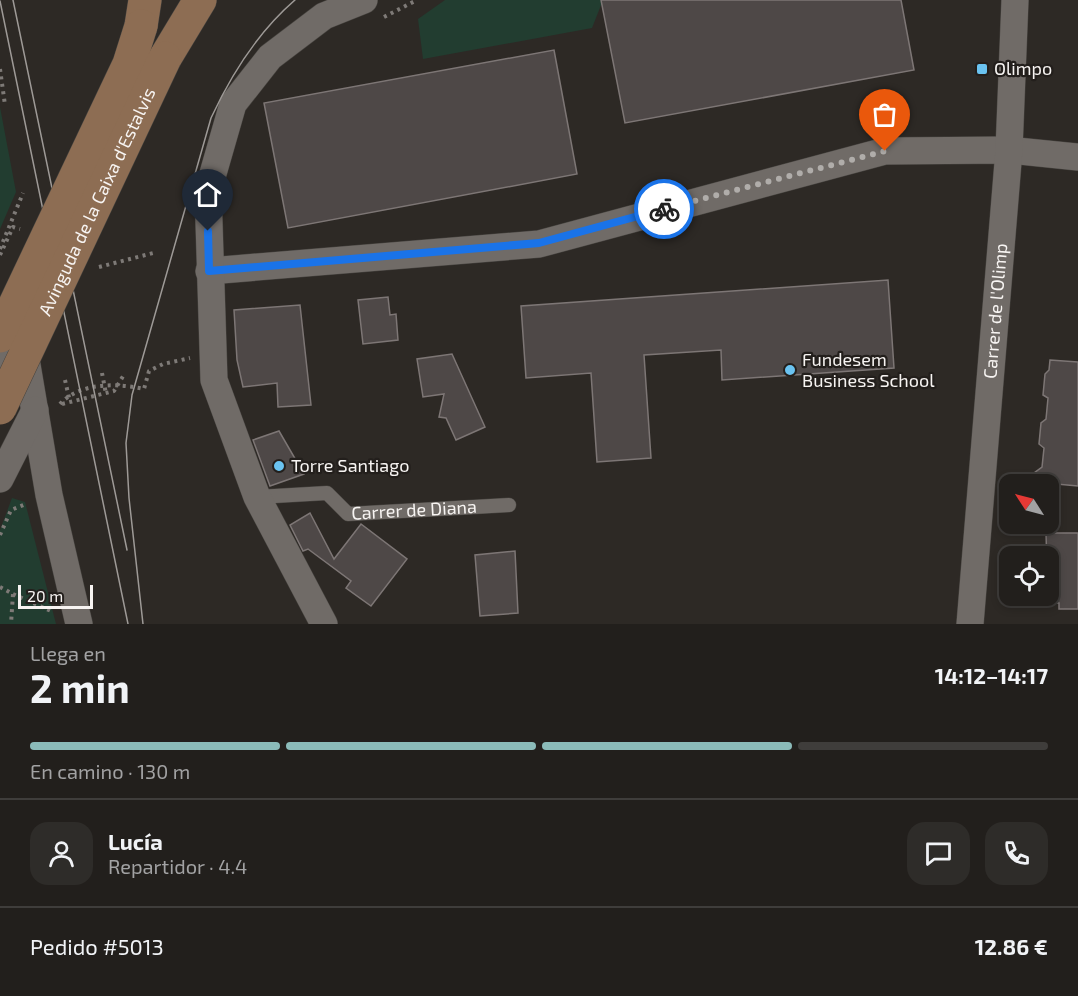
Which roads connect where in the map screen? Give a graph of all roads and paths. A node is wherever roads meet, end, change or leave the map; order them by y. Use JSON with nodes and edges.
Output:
{"nodes":[{"id":1,"x":200,"y":0,"type":"edge"},
{"id":2,"x":417,"y":0,"type":"edge"},
{"id":3,"x":1015,"y":0,"type":"edge"},
{"id":4,"x":369,"y":10,"type":"edge"},
{"id":5,"x":143,"y":13,"type":"edge"},
{"id":6,"x":0,"y":69,"type":"edge"},
{"id":7,"x":5,"y":105,"type":"dead end"},
{"id":8,"x":1009,"y":150,"type":"junction"},
{"id":9,"x":1078,"y":157,"type":"edge"},
{"id":10,"x":24,"y":193,"type":"dead end"},
{"id":11,"x":13,"y":227,"type":"dead end"},
{"id":12,"x":0,"y":249,"type":"edge"},
{"id":13,"x":153,"y":253,"type":"dead end"},
{"id":14,"x":0,"y":255,"type":"edge"},
{"id":15,"x":87,"y":269,"type":"dead end"},
{"id":16,"x":209,"y":271,"type":"junction"},
{"id":17,"x":0,"y":336,"type":"edge"},
{"id":18,"x":213,"y":352,"type":"junction"},
{"id":19,"x":0,"y":356,"type":"edge"},
{"id":20,"x":102,"y":373,"type":"dead end"},
{"id":21,"x":125,"y":373,"type":"dead end"},
{"id":22,"x":65,"y":380,"type":"dead end"},
{"id":23,"x":118,"y":384,"type":"junction"},
{"id":24,"x":105,"y":387,"type":"junction"},
{"id":25,"x":106,"y":394,"type":"junction"},
{"id":26,"x":68,"y":395,"type":"junction"},
{"id":27,"x":69,"y":402,"type":"junction"},
{"id":28,"x":48,"y":407,"type":"junction"},
{"id":29,"x":0,"y":408,"type":"edge"},
{"id":30,"x":44,"y":464,"type":"junction"},
{"id":31,"x":5,"y":468,"type":"edge"},
{"id":32,"x":257,"y":497,"type":"junction"},
{"id":33,"x":508,"y":505,"type":"dead end"},
{"id":34,"x":0,"y":587,"type":"edge"},
{"id":35,"x":13,"y":594,"type":"junction"},
{"id":36,"x":53,"y":612,"type":"dead end"},
{"id":37,"x":11,"y":624,"type":"edge"},
{"id":38,"x":79,"y":624,"type":"edge"},
{"id":39,"x":324,"y":624,"type":"edge"},
{"id":40,"x":970,"y":624,"type":"edge"}],
"edges":[{"from":1,"to":29,"type":"main road","name":"Avinguda de la Caixa d'Estalvis","bridge":true},
{"from":2,"to":4,"type":"path"},
{"from":3,"to":8,"type":"street","name":"Carrer de l'Olimp"},
{"from":4,"to":16,"type":"street"},
{"from":5,"to":17,"type":"main road","name":"Avinguda de la Caixa d'Estalvis","bridge":true},
{"from":6,"to":7,"type":"path"},
{"from":8,"to":9,"type":"street"},
{"from":8,"to":16,"type":"street"},
{"from":8,"to":40,"type":"street","name":"Carrer de l'Olimp"},
{"from":10,"to":12,"type":"path"},
{"from":11,"to":14,"type":"path"},
{"from":13,"to":15,"type":"path"},
{"from":16,"to":18,"type":"street"},
{"from":18,"to":23,"type":"path"},
{"from":18,"to":32,"type":"street"},
{"from":19,"to":28,"type":"street"},
{"from":20,"to":24,"type":"path"},
{"from":21,"to":23,"type":"path"},
{"from":22,"to":26,"type":"path"},
{"from":23,"to":24,"type":"path"},
{"from":23,"to":25,"type":"path"},
{"from":24,"to":25,"type":"path"},
{"from":24,"to":26,"type":"path"},
{"from":25,"to":27,"type":"path"},
{"from":26,"to":27,"type":"path"},
{"from":26,"to":28,"type":"path"},
{"from":27,"to":28,"type":"path"},
{"from":28,"to":30,"type":"street"},
{"from":28,"to":31,"type":"street"},
{"from":30,"to":31,"type":"street"},
{"from":30,"to":38,"type":"street"},
{"from":32,"to":33,"type":"lane","name":"Carrer de Diana"},
{"from":32,"to":39,"type":"street"},
{"from":34,"to":35,"type":"path"},
{"from":35,"to":36,"type":"path"},
{"from":35,"to":37,"type":"path"}]}
